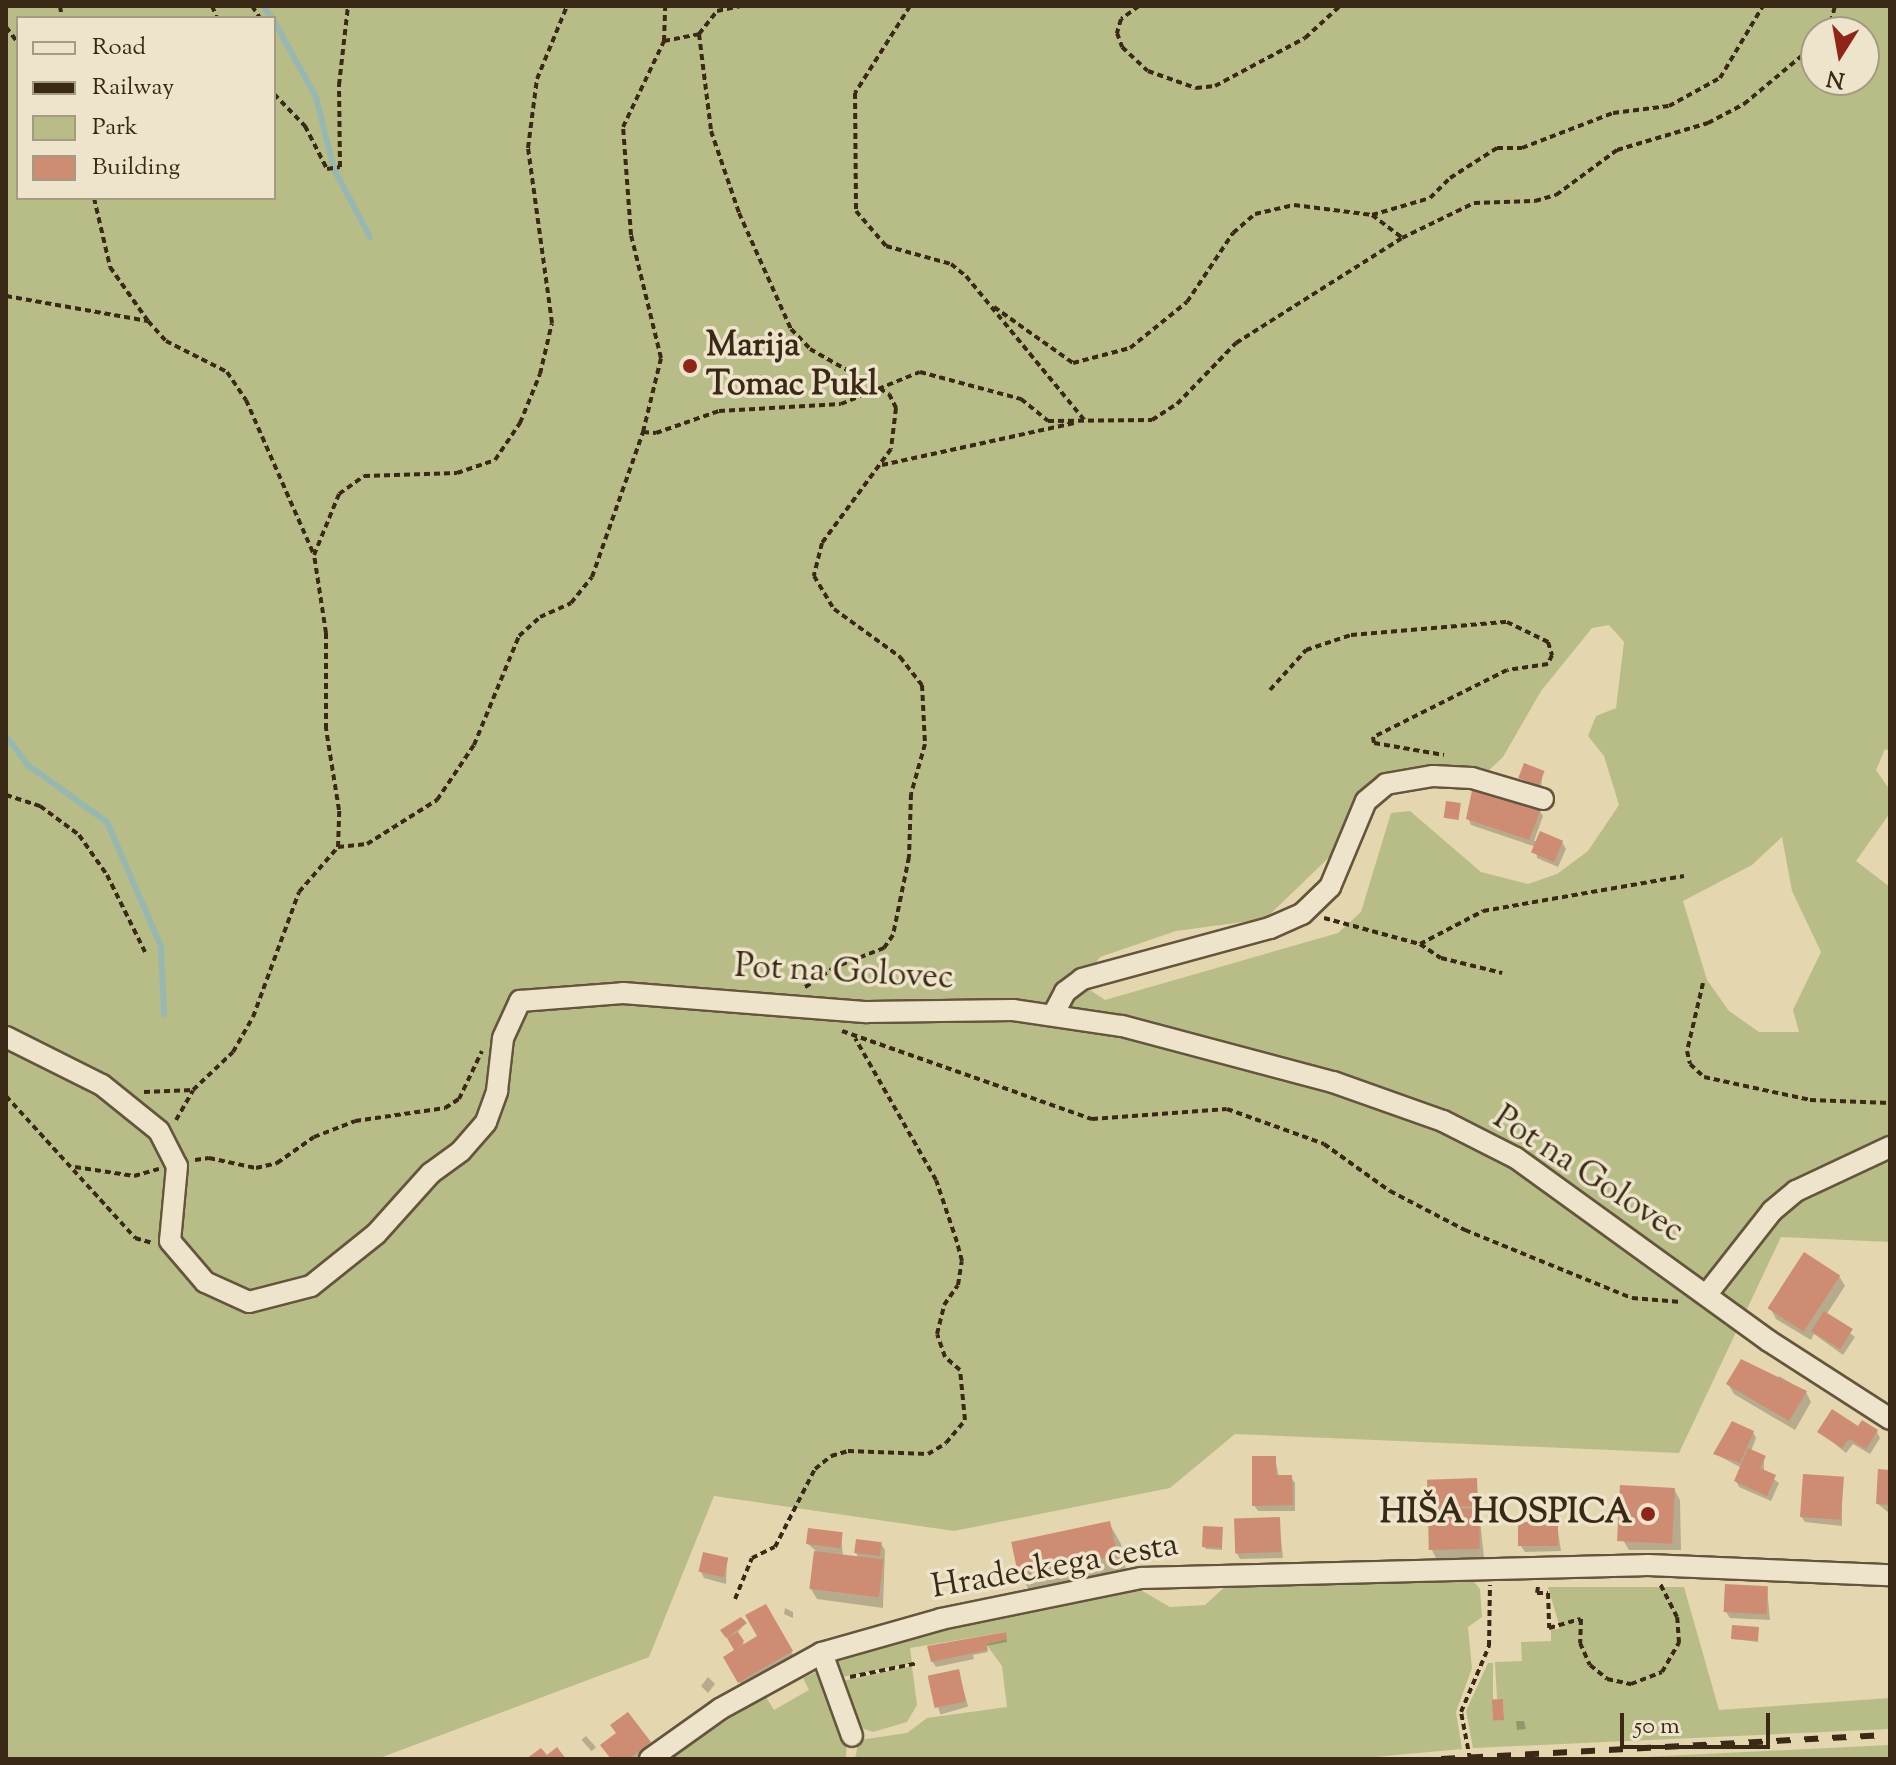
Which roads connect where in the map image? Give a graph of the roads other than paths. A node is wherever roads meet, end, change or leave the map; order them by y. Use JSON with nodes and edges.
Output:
{"nodes":[{"id":1,"x":1543,"y":799,"type":"dead end"},
{"id":2,"x":1054,"y":1013,"type":"junction"},
{"id":3,"x":6,"y":1037,"type":"edge"},
{"id":4,"x":1890,"y":1147,"type":"edge"},
{"id":5,"x":1713,"y":1298,"type":"junction"},
{"id":6,"x":1890,"y":1419,"type":"edge"},
{"id":7,"x":1890,"y":1575,"type":"edge"},
{"id":8,"x":822,"y":1653,"type":"junction"},
{"id":9,"x":852,"y":1736,"type":"dead end"},
{"id":10,"x":650,"y":1759,"type":"edge"}],
"edges":[{"from":1,"to":2,"type":"street"},
{"from":2,"to":3,"type":"street","name":"Pot na Golovec"},
{"from":2,"to":5,"type":"street","name":"Pot na Golovec"},
{"from":4,"to":5,"type":"street"},
{"from":5,"to":6,"type":"street","name":"Pot na Golovec"},
{"from":7,"to":8,"type":"street","name":"Hradeckega cesta"},
{"from":8,"to":9,"type":"street"},
{"from":8,"to":10,"type":"street","name":"Hradeckega cesta"}]}
